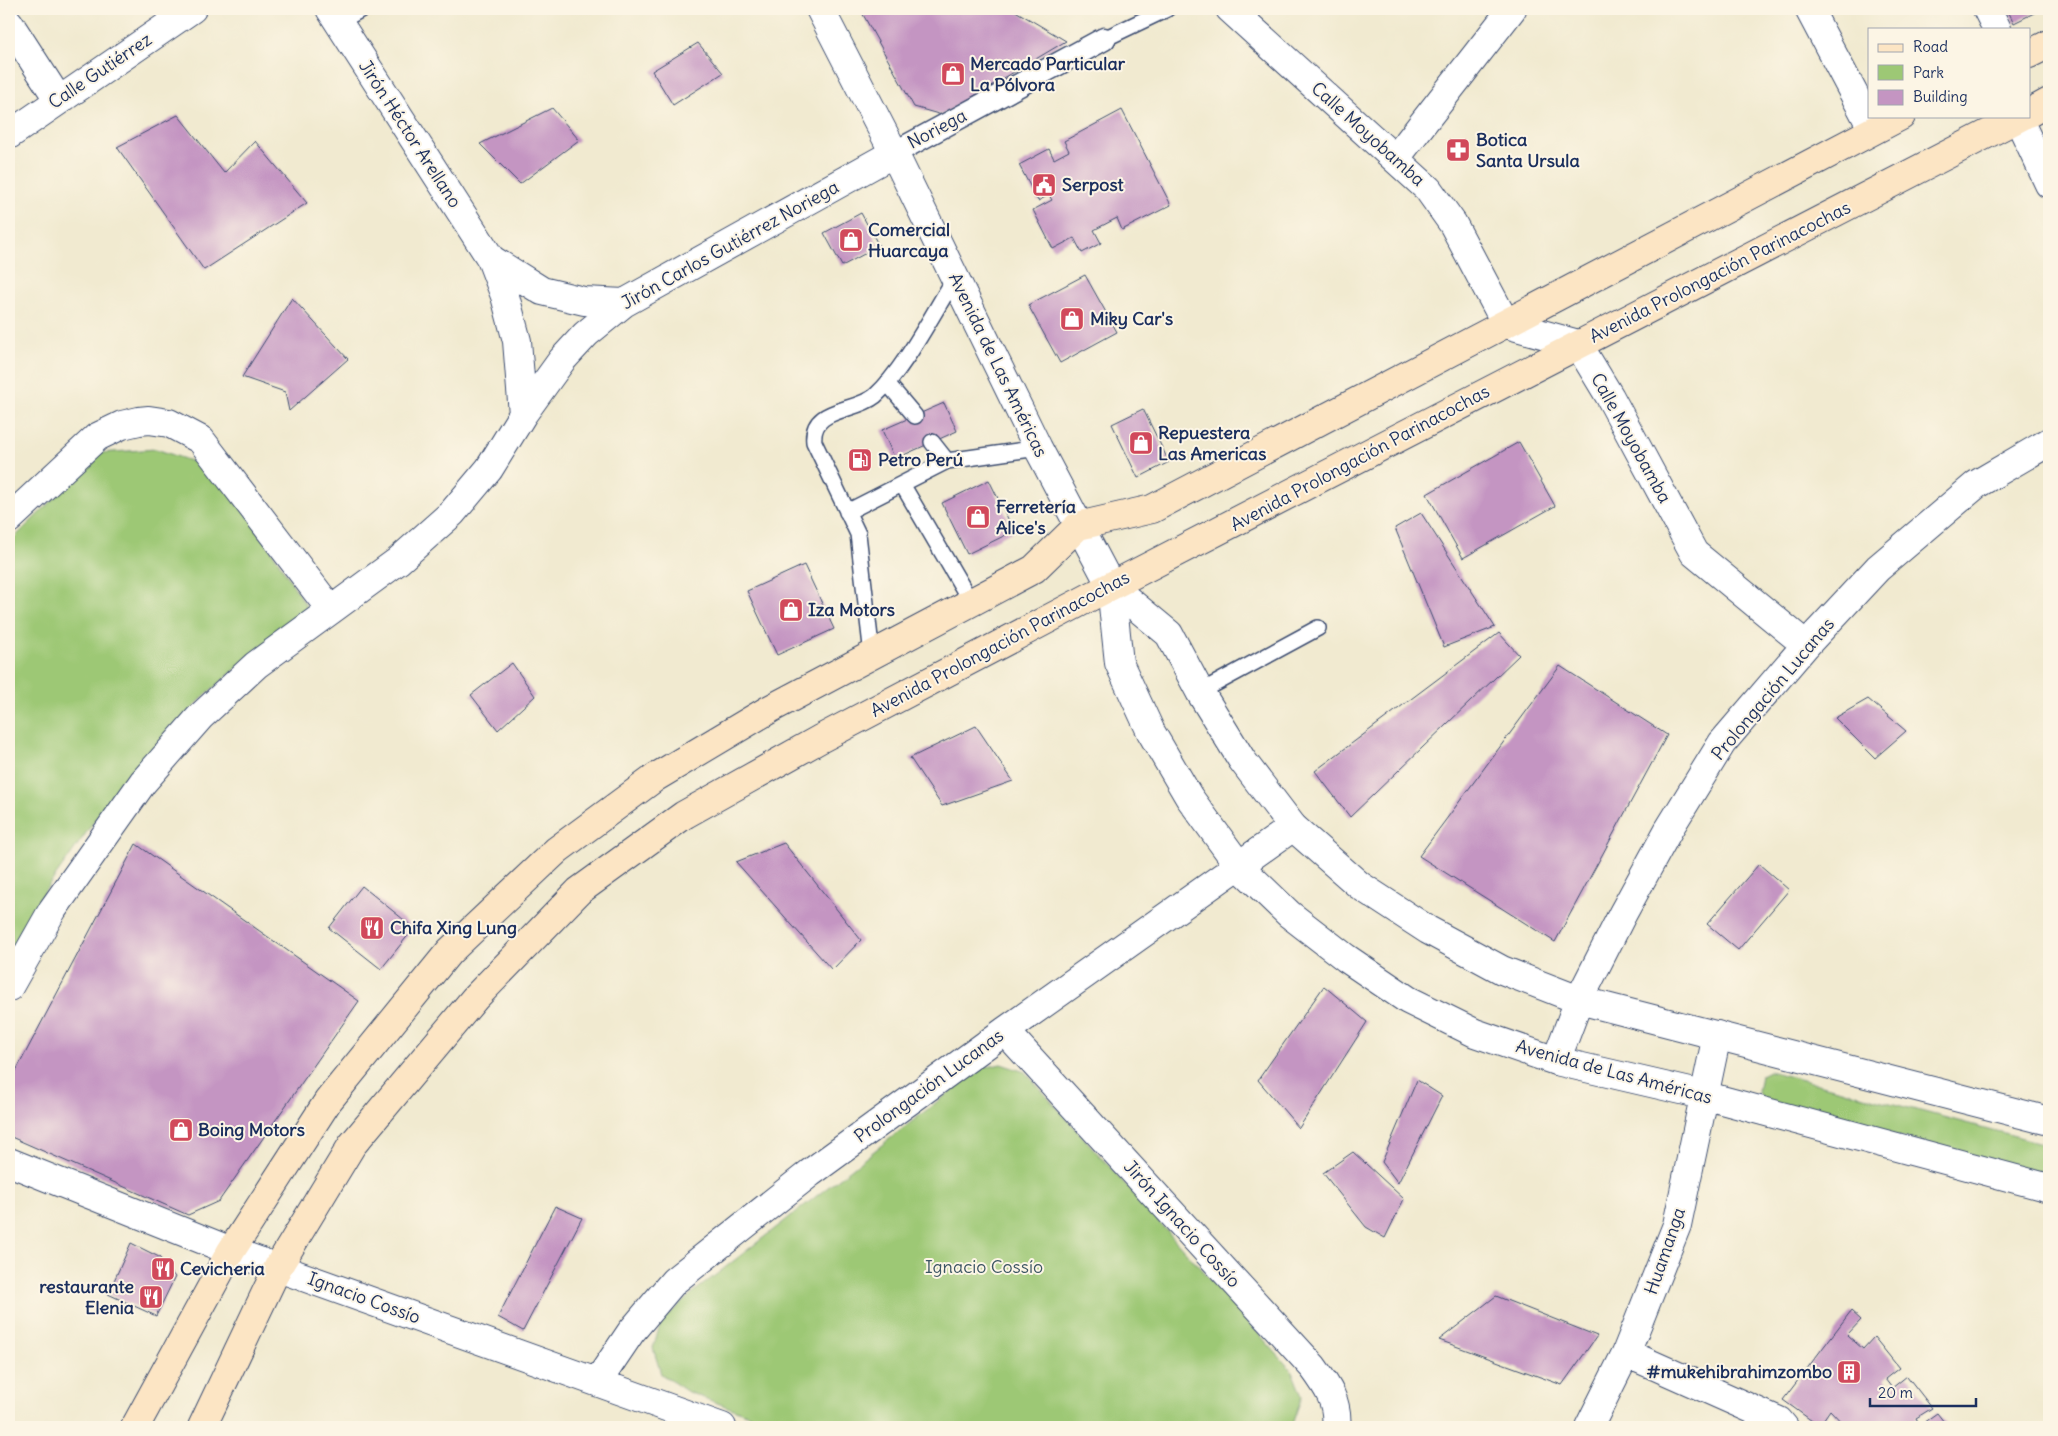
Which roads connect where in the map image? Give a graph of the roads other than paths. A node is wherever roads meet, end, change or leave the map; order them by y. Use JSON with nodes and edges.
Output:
{"nodes":[{"id":1,"x":192,"y":9,"type":"edge"},
{"id":2,"x":362,"y":9,"type":"edge"},
{"id":3,"x":820,"y":9,"type":"edge"},
{"id":4,"x":1167,"y":9,"type":"edge"},
{"id":5,"x":1230,"y":9,"type":"edge"},
{"id":6,"x":1512,"y":9,"type":"edge"},
{"id":7,"x":1809,"y":9,"type":"edge"},
{"id":8,"x":1987,"y":9,"type":"edge"},
{"id":9,"x":334,"y":15,"type":"edge"},
{"id":10,"x":9,"y":23,"type":"edge"},
{"id":11,"x":1996,"y":28,"type":"edge"},
{"id":12,"x":1104,"y":39,"type":"joint"},
{"id":13,"x":2049,"y":44,"type":"edge"},
{"id":14,"x":2030,"y":54,"type":"edge"},
{"id":15,"x":58,"y":99,"type":"junction"},
{"id":16,"x":2049,"y":102,"type":"edge"},
{"id":17,"x":2030,"y":112,"type":"edge"},
{"id":18,"x":1897,"y":118,"type":"edge"},
{"id":19,"x":2017,"y":118,"type":"edge"},
{"id":20,"x":2022,"y":118,"type":"edge"},
{"id":21,"x":1874,"y":130,"type":"junction"},
{"id":22,"x":9,"y":135,"type":"edge"},
{"id":23,"x":894,"y":152,"type":"junction"},
{"id":24,"x":1395,"y":159,"type":"junction"},
{"id":25,"x":2049,"y":184,"type":"edge"},
{"id":26,"x":491,"y":259,"type":"junction"},
{"id":27,"x":955,"y":278,"type":"junction"},
{"id":28,"x":624,"y":303,"type":"junction"},
{"id":29,"x":1506,"y":324,"type":"junction"},
{"id":30,"x":1578,"y":344,"type":"junction"},
{"id":31,"x":888,"y":384,"type":"junction"},
{"id":32,"x":523,"y":414,"type":"junction"},
{"id":33,"x":915,"y":416,"type":"dead end"},
{"id":34,"x":932,"y":442,"type":"dead end"},
{"id":35,"x":2049,"y":442,"type":"edge"},
{"id":36,"x":1038,"y":448,"type":"junction"},
{"id":37,"x":947,"y":461,"type":"junction"},
{"id":38,"x":902,"y":484,"type":"junction"},
{"id":39,"x":847,"y":512,"type":"junction"},
{"id":40,"x":9,"y":518,"type":"edge"},
{"id":41,"x":1078,"y":526,"type":"junction"},
{"id":42,"x":1111,"y":586,"type":"junction"},
{"id":43,"x":972,"y":602,"type":"junction"},
{"id":44,"x":331,"y":610,"type":"junction"},
{"id":45,"x":1318,"y":628,"type":"dead end"},
{"id":46,"x":1806,"y":645,"type":"junction"},
{"id":47,"x":872,"y":655,"type":"junction"},
{"id":48,"x":1200,"y":692,"type":"junction"},
{"id":49,"x":1293,"y":827,"type":"junction"},
{"id":50,"x":1240,"y":866,"type":"junction"},
{"id":51,"x":9,"y":986,"type":"edge"},
{"id":52,"x":1580,"y":1000,"type":"junction"},
{"id":53,"x":1006,"y":1031,"type":"junction"},
{"id":54,"x":1717,"y":1035,"type":"junction"},
{"id":55,"x":1556,"y":1061,"type":"junction"},
{"id":56,"x":1703,"y":1095,"type":"junction"},
{"id":57,"x":2049,"y":1121,"type":"edge"},
{"id":58,"x":9,"y":1162,"type":"edge"},
{"id":59,"x":2049,"y":1188,"type":"edge"},
{"id":60,"x":231,"y":1251,"type":"junction"},
{"id":61,"x":278,"y":1267,"type":"junction"},
{"id":62,"x":1626,"y":1354,"type":"junction"},
{"id":63,"x":598,"y":1381,"type":"junction"},
{"id":64,"x":135,"y":1427,"type":"edge"},
{"id":65,"x":202,"y":1427,"type":"edge"},
{"id":66,"x":722,"y":1427,"type":"edge"},
{"id":67,"x":1336,"y":1427,"type":"edge"},
{"id":68,"x":1589,"y":1427,"type":"edge"},
{"id":69,"x":1784,"y":1427,"type":"edge"}],
"edges":[{"from":1,"to":15,"type":"street","name":"Calle Gutiérrez"},
{"from":2,"to":9,"type":"lane"},
{"from":3,"to":23,"type":"street","name":"Avenida de Las Américas"},
{"from":4,"to":12,"type":"lane","name":"Noriega"},
{"from":5,"to":24,"type":"street","name":"Calle Moyobamba"},
{"from":6,"to":24,"type":"street"},
{"from":7,"to":21,"type":"street"},
{"from":8,"to":11,"type":"street"},
{"from":9,"to":26,"type":"street","name":"Jirón Héctor Arellano"},
{"from":10,"to":15,"type":"street"},
{"from":12,"to":23,"type":"street","name":"Noriega"},
{"from":13,"to":14,"type":"main road"},
{"from":15,"to":22,"type":"street","name":"Calle Gutiérrez"},
{"from":16,"to":17,"type":"main road","name":"Avenida Prolongación Parinacochas"},
{"from":18,"to":21,"type":"main road"},
{"from":19,"to":30,"type":"main road","name":"Avenida Prolongación Parinacochas"},
{"from":20,"to":25,"type":"street"},
{"from":21,"to":29,"type":"main road"},
{"from":23,"to":27,"type":"street","name":"Avenida de Las Américas"},
{"from":23,"to":28,"type":"street","name":"Jirón Carlos Gutiérrez Noriega"},
{"from":24,"to":29,"type":"street","name":"Calle Moyobamba"},
{"from":26,"to":28,"type":"street","name":"Jirón Héctor Arellano"},
{"from":26,"to":32,"type":"street","name":"Jirón Héctor Arellano"},
{"from":27,"to":31,"type":"lane"},
{"from":27,"to":36,"type":"street","name":"Avenida de Las Américas"},
{"from":28,"to":32,"type":"street","name":"Jirón Carlos Gutiérrez Noriega"},
{"from":29,"to":30,"type":"street"},
{"from":29,"to":41,"type":"main road"},
{"from":30,"to":42,"type":"main road","name":"Avenida Prolongación Parinacochas"},
{"from":30,"to":46,"type":"street","name":"Calle Moyobamba"},
{"from":31,"to":33,"type":"lane"},
{"from":31,"to":39,"type":"lane"},
{"from":32,"to":44,"type":"street","name":"Jirón Carlos Gutiérrez Noriega"},
{"from":34,"to":37,"type":"lane"},
{"from":35,"to":46,"type":"street","name":"Prolongación Lucanas"},
{"from":36,"to":37,"type":"lane"},
{"from":36,"to":41,"type":"street","name":"Avenida de Las Américas"},
{"from":37,"to":38,"type":"lane"},
{"from":38,"to":39,"type":"lane"},
{"from":38,"to":43,"type":"lane"},
{"from":39,"to":47,"type":"lane"},
{"from":40,"to":44,"type":"street"},
{"from":41,"to":42,"type":"street","name":"Avenida de Las Américas"},
{"from":41,"to":43,"type":"main road"},
{"from":42,"to":48,"type":"street","name":"Avenida de Las Américas"},
{"from":42,"to":50,"type":"street","name":"Avenida de Las Américas"},
{"from":42,"to":61,"type":"main road","name":"Avenida Prolongación Parinacochas"},
{"from":43,"to":47,"type":"main road"},
{"from":44,"to":51,"type":"street","name":"Jirón Carlos Gutiérrez Noriega"},
{"from":45,"to":48,"type":"lane"},
{"from":46,"to":52,"type":"street","name":"Prolongación Lucanas"},
{"from":47,"to":60,"type":"main road"},
{"from":48,"to":49,"type":"street","name":"Avenida de Las Américas"},
{"from":49,"to":50,"type":"street","name":"Prolongación Lucanas"},
{"from":49,"to":52,"type":"street","name":"Avenida de Las Américas"},
{"from":50,"to":53,"type":"street","name":"Prolongación Lucanas"},
{"from":50,"to":55,"type":"street","name":"Avenida de Las Américas"},
{"from":52,"to":54,"type":"street","name":"Avenida de Las Américas"},
{"from":52,"to":55,"type":"street","name":"Prolongación Lucanas"},
{"from":53,"to":63,"type":"street","name":"Prolongación Lucanas"},
{"from":53,"to":67,"type":"street","name":"Jirón Ignacio Cossío"},
{"from":54,"to":56,"type":"street","name":"Huamanga"},
{"from":54,"to":57,"type":"street","name":"Avenida de Las Américas"},
{"from":55,"to":56,"type":"street","name":"Avenida de Las Américas"},
{"from":56,"to":59,"type":"street","name":"Avenida de Las Américas"},
{"from":56,"to":62,"type":"street","name":"Huamanga"},
{"from":58,"to":60,"type":"street","name":"Ignacio Cossío"},
{"from":60,"to":61,"type":"street","name":"Ignacio Cossío"},
{"from":60,"to":64,"type":"main road"},
{"from":61,"to":63,"type":"street","name":"Ignacio Cossío"},
{"from":61,"to":65,"type":"main road","name":"Avenida Prolongación Parinacochas"},
{"from":62,"to":68,"type":"street","name":"Huamanga"},
{"from":62,"to":69,"type":"street"},
{"from":63,"to":66,"type":"street","name":"Ignacio Cossío"}]}
